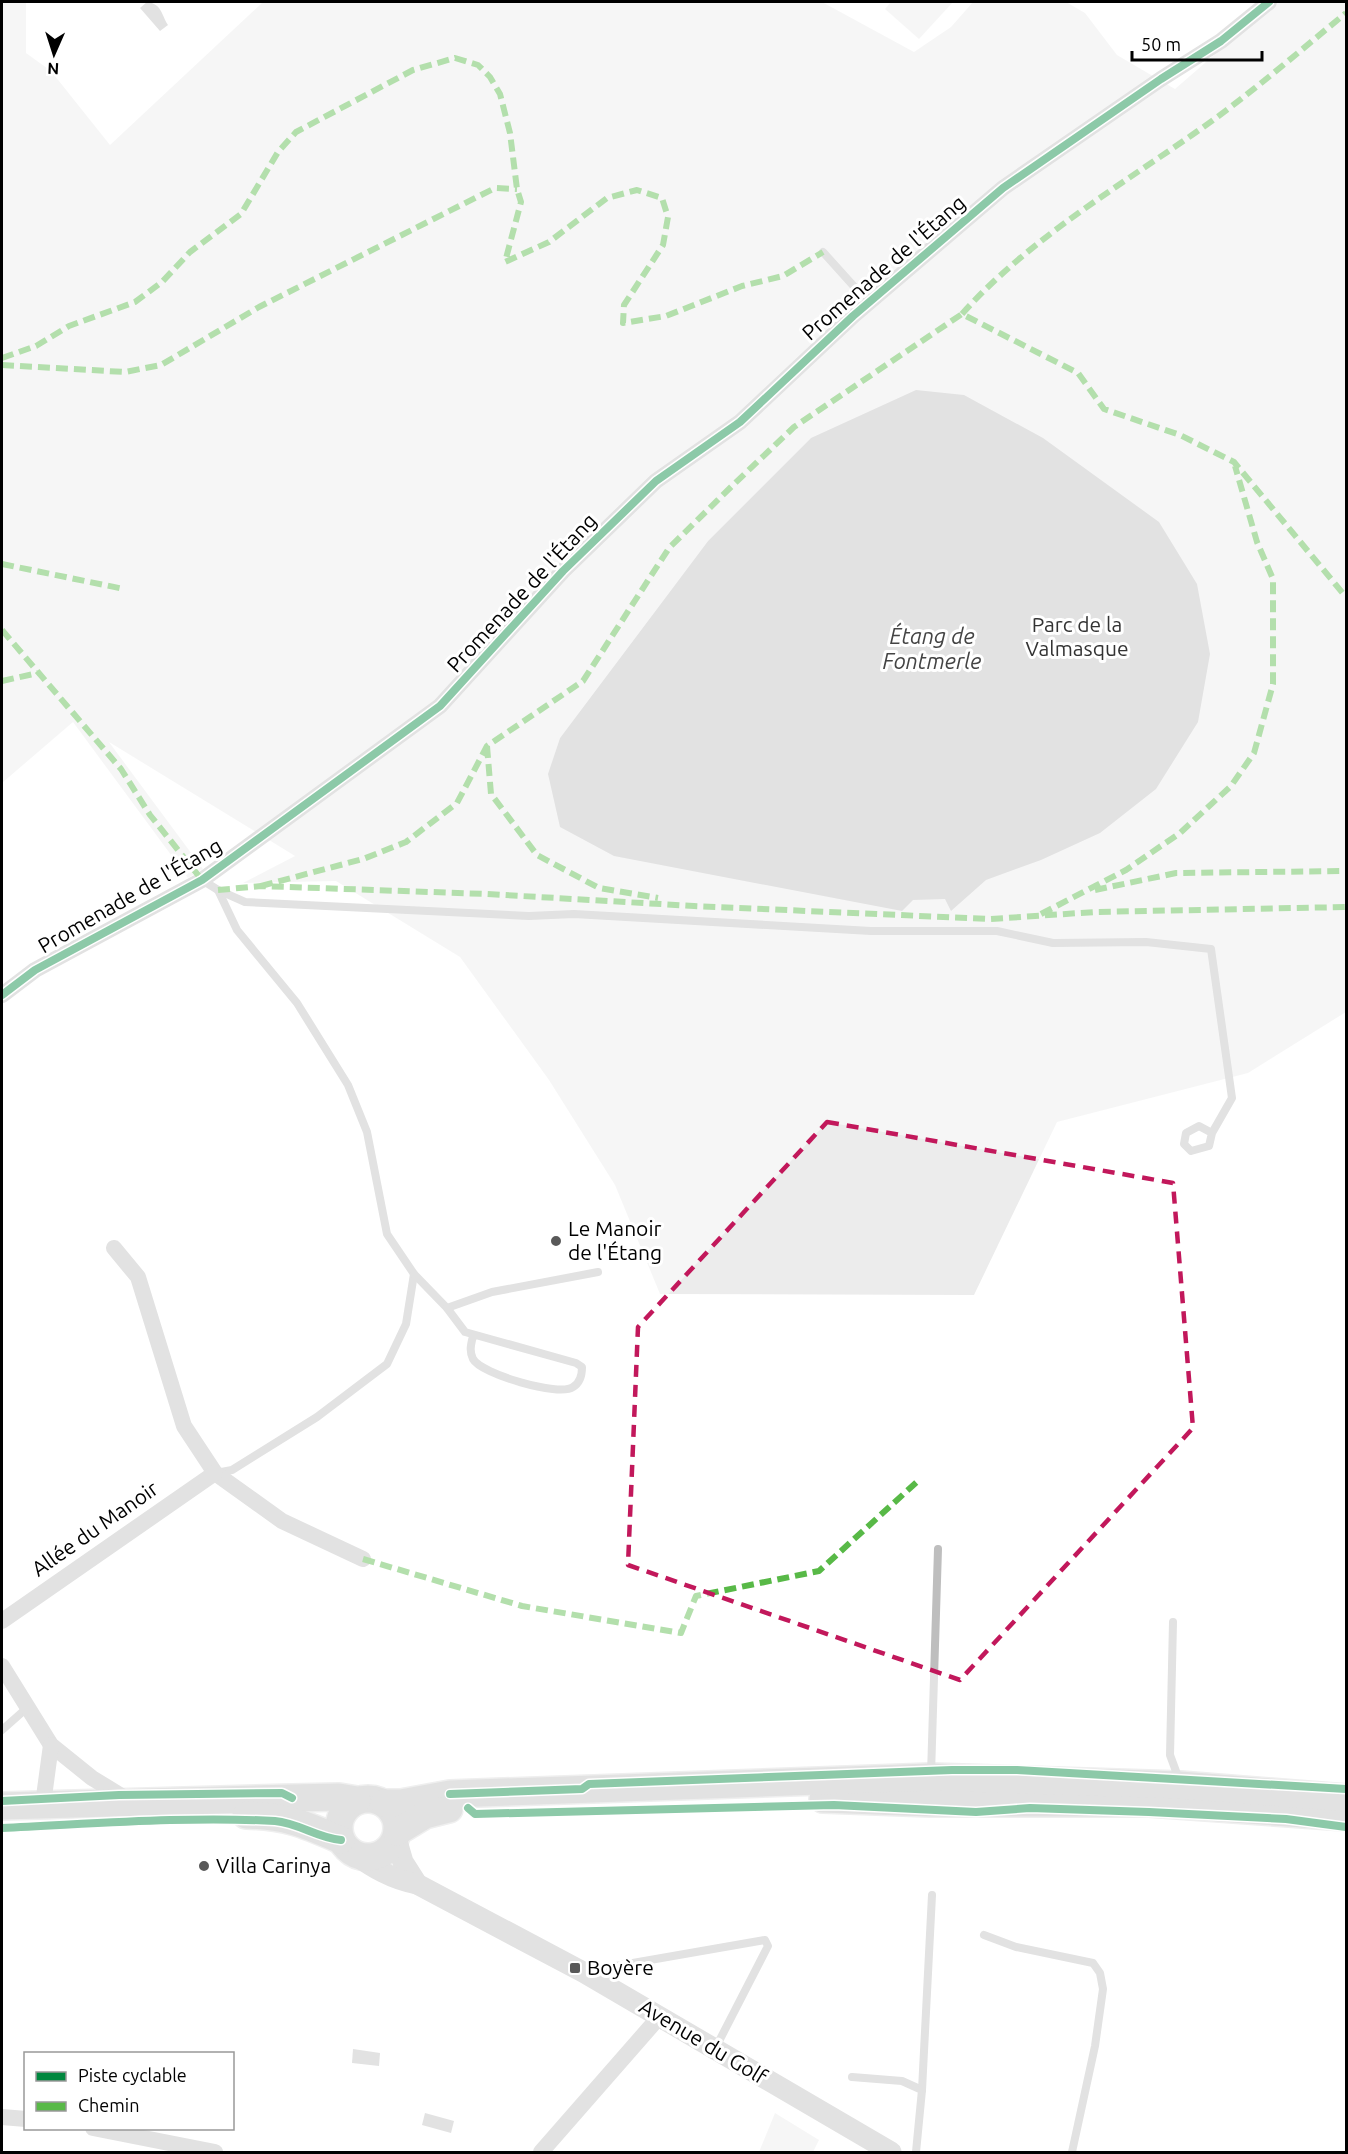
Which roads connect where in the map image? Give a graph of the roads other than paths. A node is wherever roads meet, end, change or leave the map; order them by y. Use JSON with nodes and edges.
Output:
{"nodes":[{"id":1,"x":1269,"y":2,"type":"edge"},
{"id":2,"x":823,"y":252,"type":"dead end"},
{"id":3,"x":868,"y":302,"type":"junction"},
{"id":4,"x":202,"y":880,"type":"junction"},
{"id":5,"x":218,"y":890,"type":"junction"},
{"id":6,"x":2,"y":995,"type":"edge"},
{"id":7,"x":1212,"y":1132,"type":"dead end"},
{"id":8,"x":114,"y":1248,"type":"dead end"},
{"id":9,"x":598,"y":1272,"type":"dead end"},
{"id":10,"x":414,"y":1274,"type":"junction"},
{"id":11,"x":447,"y":1308,"type":"junction"},
{"id":12,"x":473,"y":1336,"type":"junction"},
{"id":13,"x":215,"y":1473,"type":"junction"},
{"id":14,"x":938,"y":1549,"type":"dead end"},
{"id":15,"x":363,"y":1559,"type":"dead end"},
{"id":16,"x":2,"y":1621,"type":"edge"},
{"id":17,"x":1173,"y":1622,"type":"dead end"},
{"id":18,"x":2,"y":1666,"type":"edge"},
{"id":19,"x":28,"y":1707,"type":"junction"},
{"id":20,"x":2,"y":1730,"type":"edge"},
{"id":21,"x":51,"y":1745,"type":"junction"},
{"id":22,"x":1180,"y":1785,"type":"junction"},
{"id":23,"x":931,"y":1790,"type":"junction"},
{"id":24,"x":1347,"y":1798,"type":"edge"},
{"id":25,"x":357,"y":1800,"type":"junction"},
{"id":26,"x":128,"y":1801,"type":"junction"},
{"id":27,"x":384,"y":1803,"type":"junction"},
{"id":28,"x":43,"y":1804,"type":"junction"},
{"id":29,"x":2,"y":1806,"type":"edge"},
{"id":30,"x":1347,"y":1817,"type":"edge"},
{"id":31,"x":81,"y":1818,"type":"junction"},
{"id":32,"x":2,"y":1821,"type":"edge"},
{"id":33,"x":396,"y":1835,"type":"junction"},
{"id":34,"x":346,"y":1847,"type":"junction"},
{"id":35,"x":417,"y":1884,"type":"junction"},
{"id":36,"x":932,"y":1895,"type":"dead end"},
{"id":37,"x":984,"y":1935,"type":"dead end"},
{"id":38,"x":583,"y":1972,"type":"junction"},
{"id":39,"x":660,"y":2016,"type":"junction"},
{"id":40,"x":715,"y":2049,"type":"junction"},
{"id":41,"x":852,"y":2077,"type":"dead end"},
{"id":42,"x":922,"y":2090,"type":"junction"},
{"id":43,"x":2,"y":2117,"type":"edge"},
{"id":44,"x":24,"y":2119,"type":"edge"},
{"id":45,"x":103,"y":2130,"type":"edge"},
{"id":46,"x":215,"y":2152,"type":"edge"},
{"id":47,"x":541,"y":2152,"type":"edge"},
{"id":48,"x":891,"y":2152,"type":"edge"},
{"id":49,"x":916,"y":2152,"type":"edge"},
{"id":50,"x":1072,"y":2152,"type":"edge"}],
"edges":[{"from":1,"to":3,"type":"street","name":"Promenade de l'Étang"},
{"from":2,"to":3,"type":"lane"},
{"from":3,"to":4,"type":"street","name":"Promenade de l'Étang"},
{"from":4,"to":5,"type":"lane"},
{"from":4,"to":6,"type":"street","name":"Promenade de l'Étang"},
{"from":5,"to":7,"type":"lane"},
{"from":5,"to":10,"type":"lane"},
{"from":8,"to":13,"type":"street"},
{"from":9,"to":11,"type":"lane"},
{"from":10,"to":11,"type":"lane"},
{"from":10,"to":13,"type":"lane"},
{"from":11,"to":12,"type":"lane"},
{"from":12,"to":12,"type":"lane"},
{"from":13,"to":15,"type":"street"},
{"from":13,"to":16,"type":"street","name":"Allée du Manoir"},
{"from":14,"to":23,"type":"lane"},
{"from":17,"to":22,"type":"lane"},
{"from":18,"to":19,"type":"street"},
{"from":19,"to":20,"type":"lane"},
{"from":19,"to":21,"type":"street"},
{"from":21,"to":26,"type":"street"},
{"from":21,"to":28,"type":"street"},
{"from":22,"to":23,"type":"main road"},
{"from":22,"to":24,"type":"main road"},
{"from":23,"to":27,"type":"main road"},
{"from":23,"to":30,"type":"main road"},
{"from":23,"to":33,"type":"main road"},
{"from":25,"to":26,"type":"main road"},
{"from":25,"to":27,"type":"main road"},
{"from":25,"to":34,"type":"main road"},
{"from":26,"to":28,"type":"main road"},
{"from":27,"to":33,"type":"main road"},
{"from":28,"to":29,"type":"main road"},
{"from":28,"to":31,"type":"main road"},
{"from":31,"to":32,"type":"main road","name":"Avenue du Golf"},
{"from":31,"to":34,"type":"main road","name":"Avenue du Golf"},
{"from":33,"to":34,"type":"main road"},
{"from":33,"to":35,"type":"street"},
{"from":34,"to":35,"type":"street","name":"Avenue du Golf"},
{"from":35,"to":38,"type":"street","name":"Avenue du Golf"},
{"from":36,"to":42,"type":"lane"},
{"from":37,"to":50,"type":"lane"},
{"from":38,"to":39,"type":"street","name":"Avenue du Golf"},
{"from":38,"to":40,"type":"lane"},
{"from":39,"to":40,"type":"street","name":"Avenue du Golf"},
{"from":39,"to":47,"type":"street"},
{"from":40,"to":48,"type":"street","name":"Avenue du Golf"},
{"from":41,"to":42,"type":"lane"},
{"from":42,"to":49,"type":"lane"},
{"from":43,"to":44,"type":"street"},
{"from":45,"to":46,"type":"street"}]}
